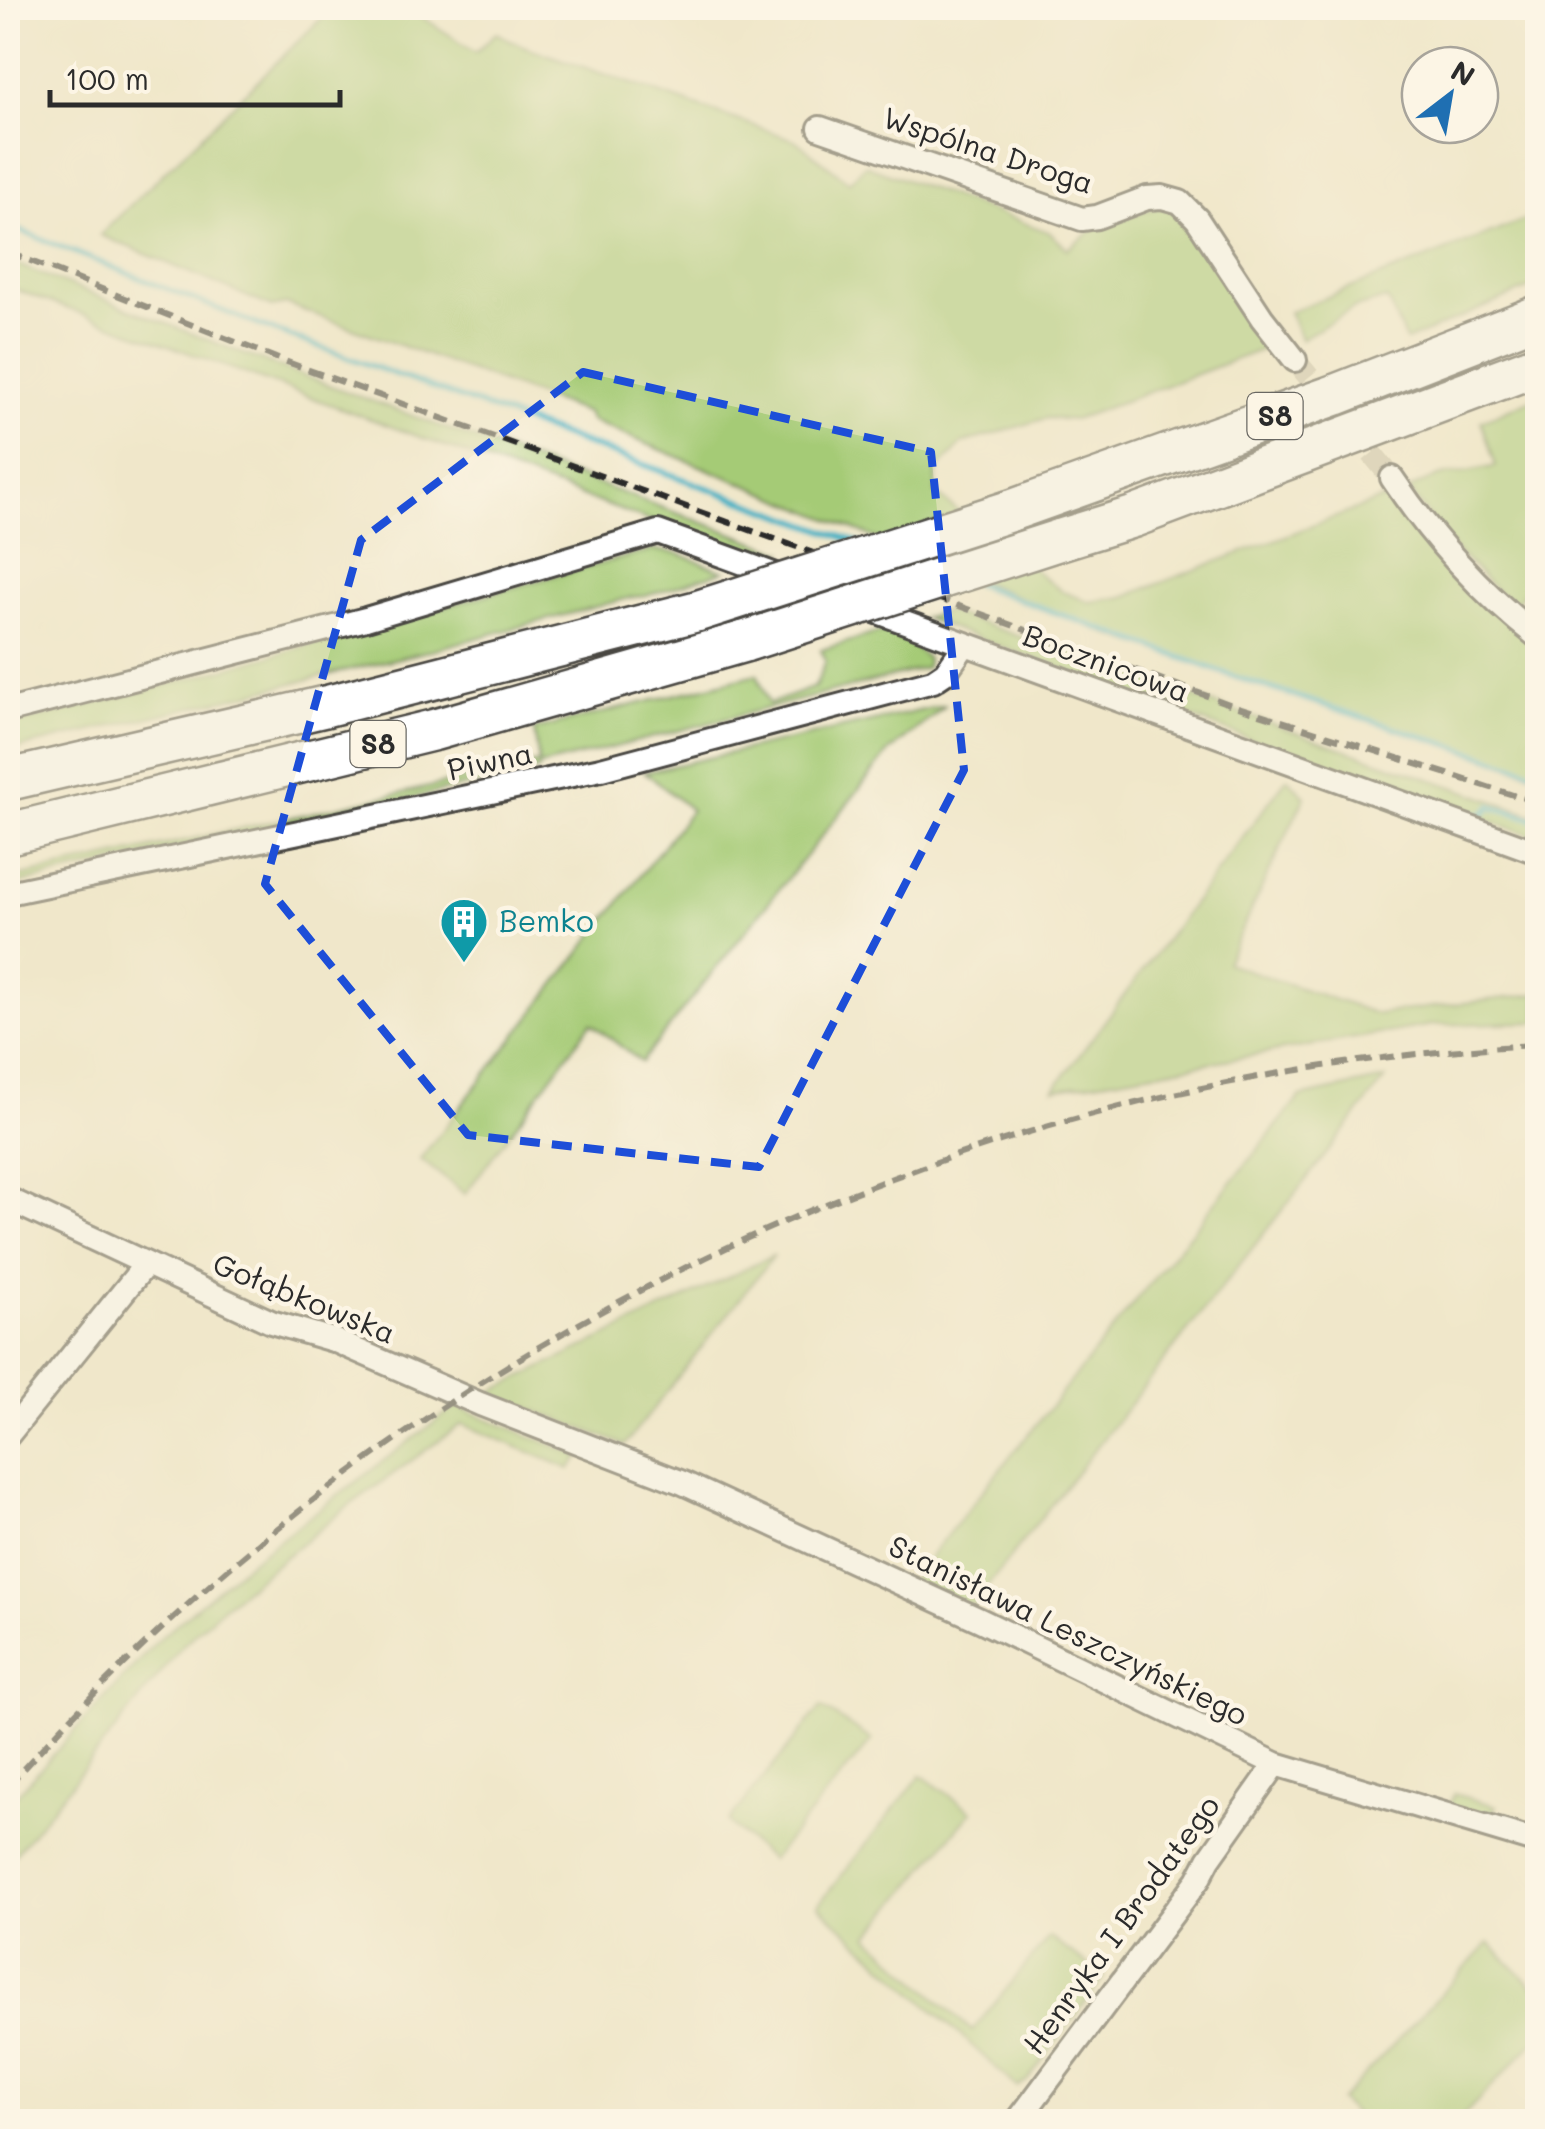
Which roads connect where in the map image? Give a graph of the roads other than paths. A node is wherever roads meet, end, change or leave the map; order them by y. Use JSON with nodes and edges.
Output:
{"nodes":[{"id":1,"x":820,"y":128,"type":"dead end"},
{"id":2,"x":1538,"y":316,"type":"edge"},
{"id":3,"x":1295,"y":360,"type":"tunnel mouth"},
{"id":4,"x":1538,"y":364,"type":"edge"},
{"id":5,"x":1392,"y":478,"type":"tunnel mouth"},
{"id":6,"x":1538,"y":637,"type":"edge"},
{"id":7,"x":964,"y":646,"type":"junction"},
{"id":8,"x":8,"y":710,"type":"edge"},
{"id":9,"x":8,"y":780,"type":"edge"},
{"id":10,"x":8,"y":834,"type":"edge"},
{"id":11,"x":1534,"y":851,"type":"dead end"},
{"id":12,"x":8,"y":893,"type":"edge"},
{"id":13,"x":8,"y":1198,"type":"edge"},
{"id":14,"x":145,"y":1265,"type":"junction"},
{"id":15,"x":8,"y":1435,"type":"edge"},
{"id":16,"x":583,"y":1444,"type":"joint"},
{"id":17,"x":1276,"y":1764,"type":"junction"},
{"id":18,"x":1538,"y":1842,"type":"edge"},
{"id":19,"x":1017,"y":2122,"type":"edge"}],
"edges":[{"from":1,"to":3,"type":"street","name":"Wspólna Droga"},
{"from":2,"to":9,"type":"highway","number":"S8","bridge":true},
{"from":4,"to":10,"type":"highway","number":"S8","bridge":true},
{"from":5,"to":6,"type":"street"},
{"from":7,"to":8,"type":"street","name":"Bocznicowa"},
{"from":7,"to":11,"type":"street","name":"Bocznicowa"},
{"from":7,"to":12,"type":"street","name":"Piwna"},
{"from":13,"to":14,"type":"street","name":"Gołąbkowska"},
{"from":14,"to":15,"type":"street"},
{"from":14,"to":16,"type":"street","name":"Gołąbkowska"},
{"from":16,"to":17,"type":"street","name":"Stanisława Leszczyńskiego"},
{"from":17,"to":18,"type":"street","name":"Stanisława Leszczyńskiego"},
{"from":17,"to":19,"type":"street","name":"Henryka I Brodatego"}]}
